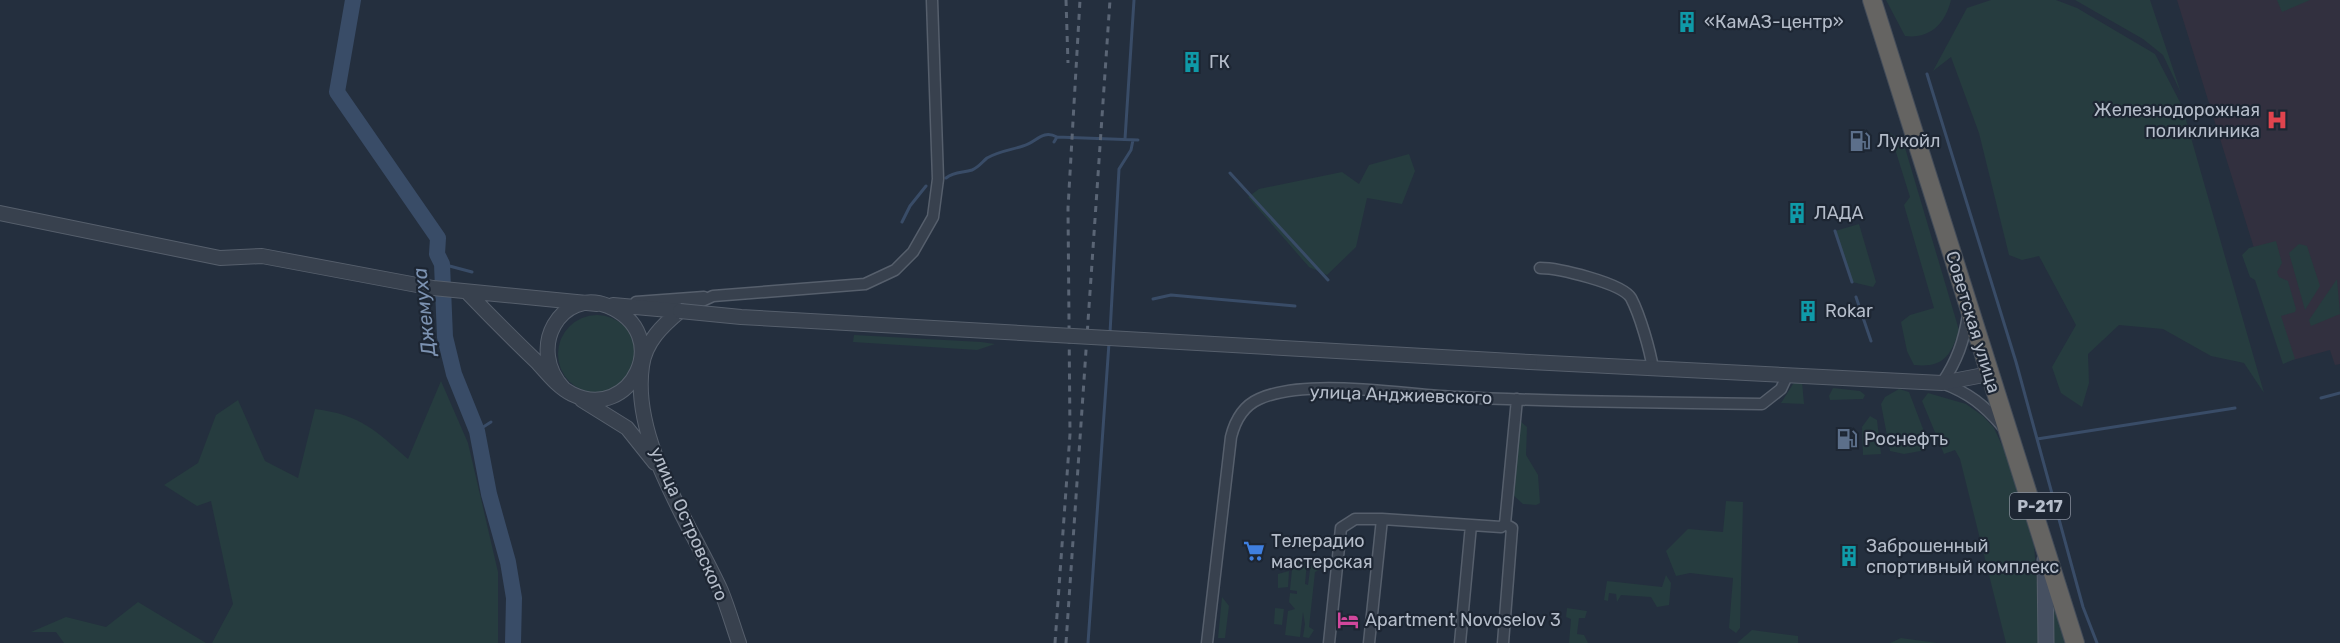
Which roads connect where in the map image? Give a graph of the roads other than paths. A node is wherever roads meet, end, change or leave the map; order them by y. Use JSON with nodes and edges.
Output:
{"nodes":[{"id":1,"x":932,"y":0,"type":"edge"},
{"id":2,"x":1872,"y":0,"type":"edge"},
{"id":3,"x":0,"y":213,"type":"edge"},
{"id":4,"x":1540,"y":268,"type":"dead end"},
{"id":5,"x":464,"y":292,"type":"junction"},
{"id":6,"x":713,"y":296,"type":"junction"},
{"id":7,"x":601,"y":304,"type":"junction"},
{"id":8,"x":1969,"y":310,"type":"junction"},
{"id":9,"x":680,"y":311,"type":"junction"},
{"id":10,"x":642,"y":365,"type":"junction"},
{"id":11,"x":1653,"y":369,"type":"junction"},
{"id":12,"x":1989,"y":374,"type":"junction"},
{"id":13,"x":1787,"y":376,"type":"junction"},
{"id":14,"x":1942,"y":383,"type":"junction"},
{"id":15,"x":568,"y":392,"type":"junction"},
{"id":16,"x":1517,"y":399,"type":"junction"},
{"id":17,"x":2006,"y":431,"type":"junction"},
{"id":18,"x":665,"y":477,"type":"junction"},
{"id":19,"x":1382,"y":519,"type":"junction"},
{"id":20,"x":1505,"y":524,"type":"junction"},
{"id":21,"x":1471,"y":525,"type":"junction"},
{"id":22,"x":2045,"y":548,"type":"junction"},
{"id":23,"x":739,"y":643,"type":"edge"},
{"id":24,"x":1207,"y":643,"type":"edge"},
{"id":25,"x":1329,"y":643,"type":"edge"},
{"id":26,"x":1369,"y":643,"type":"edge"},
{"id":27,"x":1460,"y":643,"type":"edge"},
{"id":28,"x":1503,"y":643,"type":"edge"},
{"id":29,"x":2046,"y":643,"type":"edge"},
{"id":30,"x":2075,"y":643,"type":"edge"},
{"id":31,"x":2084,"y":643,"type":"edge"}],
"edges":[{"from":1,"to":6,"type":"street"},
{"from":2,"to":8,"type":"highway","name":"Советская улица","number":"Р-217"},
{"from":3,"to":5,"type":"street"},
{"from":4,"to":11,"type":"street"},
{"from":5,"to":7,"type":"street"},
{"from":5,"to":15,"type":"street"},
{"from":6,"to":7,"type":"street"},
{"from":6,"to":9,"type":"street"},
{"from":7,"to":9,"type":"street"},
{"from":7,"to":10,"type":"street"},
{"from":7,"to":15,"type":"street"},
{"from":8,"to":12,"type":"highway","name":"Советская улица","number":"Р-217"},
{"from":8,"to":14,"type":"street"},
{"from":9,"to":10,"type":"street","name":"улица Островского"},
{"from":9,"to":11,"type":"street","bridge":true},
{"from":10,"to":15,"type":"street"},
{"from":10,"to":18,"type":"street","name":"улица Островского"},
{"from":11,"to":13,"type":"street"},
{"from":12,"to":14,"type":"street"},
{"from":12,"to":17,"type":"highway","name":"Советская улица","number":"Р-217"},
{"from":12,"to":31,"type":"highway","number":"Р-217"},
{"from":13,"to":14,"type":"street"},
{"from":13,"to":16,"type":"street","name":"улица Анджиевского"},
{"from":14,"to":17,"type":"street"},
{"from":15,"to":18,"type":"street"},
{"from":16,"to":20,"type":"street"},
{"from":16,"to":24,"type":"street","name":"улица Анджиевского"},
{"from":17,"to":22,"type":"highway","name":"Советская улица","number":"Р-217"},
{"from":18,"to":23,"type":"street","name":"улица Островского"},
{"from":19,"to":21,"type":"street"},
{"from":19,"to":25,"type":"street"},
{"from":19,"to":26,"type":"street"},
{"from":20,"to":21,"type":"street"},
{"from":20,"to":28,"type":"street"},
{"from":21,"to":27,"type":"street"},
{"from":22,"to":29,"type":"main road"},
{"from":22,"to":30,"type":"highway","name":"Советская улица","number":"Р-217"}]}
